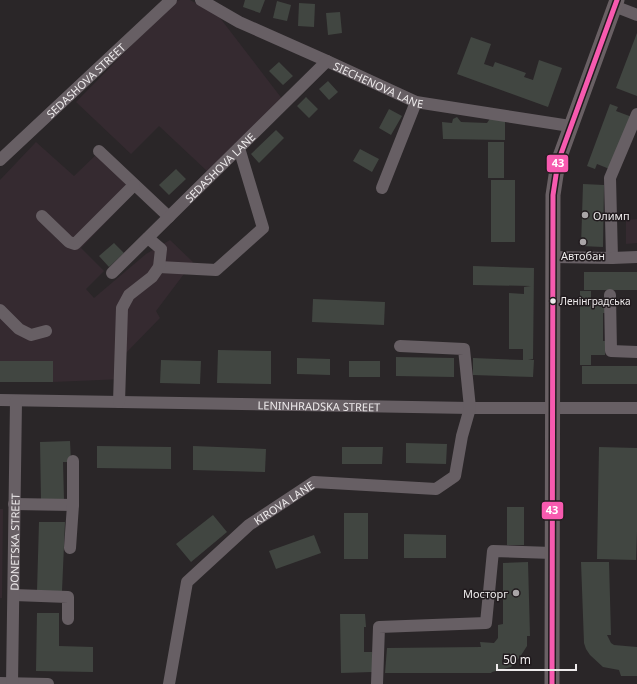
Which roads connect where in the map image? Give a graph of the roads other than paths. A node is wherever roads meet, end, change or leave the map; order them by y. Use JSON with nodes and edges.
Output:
{"nodes":[{"id":1,"x":171,"y":0,"type":"edge"},
{"id":2,"x":201,"y":0,"type":"edge"},
{"id":3,"x":615,"y":3,"type":"edge"},
{"id":4,"x":637,"y":16,"type":"edge"},
{"id":5,"x":327,"y":60,"type":"junction"},
{"id":6,"x":416,"y":102,"type":"junction"},
{"id":7,"x":637,"y":114,"type":"edge"},
{"id":8,"x":570,"y":126,"type":"junction"},
{"id":9,"x":239,"y":148,"type":"junction"},
{"id":10,"x":99,"y":151,"type":"dead end"},
{"id":11,"x":0,"y":160,"type":"edge"},
{"id":12,"x":134,"y":185,"type":"junction"},
{"id":13,"x":382,"y":188,"type":"dead end"},
{"id":14,"x":42,"y":216,"type":"dead end"},
{"id":15,"x":169,"y":217,"type":"junction"},
{"id":16,"x":148,"y":238,"type":"junction"},
{"id":17,"x":554,"y":257,"type":"junction"},
{"id":18,"x":637,"y":257,"type":"edge"},
{"id":19,"x":612,"y":258,"type":"junction"},
{"id":20,"x":159,"y":267,"type":"junction"},
{"id":21,"x":112,"y":274,"type":"dead end"},
{"id":22,"x":610,"y":295,"type":"dead end"},
{"id":23,"x":0,"y":310,"type":"edge"},
{"id":24,"x":46,"y":331,"type":"dead end"},
{"id":25,"x":400,"y":346,"type":"dead end"},
{"id":26,"x":637,"y":352,"type":"edge"},
{"id":27,"x":0,"y":400,"type":"edge"},
{"id":28,"x":16,"y":401,"type":"junction"},
{"id":29,"x":119,"y":402,"type":"junction"},
{"id":30,"x":470,"y":408,"type":"junction"},
{"id":31,"x":553,"y":408,"type":"junction"},
{"id":32,"x":637,"y":408,"type":"edge"},
{"id":33,"x":73,"y":461,"type":"dead end"},
{"id":34,"x":14,"y":504,"type":"junction"},
{"id":35,"x":73,"y":505,"type":"junction"},
{"id":36,"x":70,"y":548,"type":"dead end"},
{"id":37,"x":552,"y":553,"type":"junction"},
{"id":38,"x":14,"y":595,"type":"junction"},
{"id":39,"x":68,"y":619,"type":"dead end"},
{"id":40,"x":8,"y":683,"type":"edge"},
{"id":41,"x":48,"y":684,"type":"edge"},
{"id":42,"x":169,"y":684,"type":"edge"},
{"id":43,"x":378,"y":684,"type":"edge"},
{"id":44,"x":552,"y":684,"type":"edge"}],
"edges":[{"from":1,"to":11,"type":"street","name":"SEDASHOVA STREET"},
{"from":2,"to":5,"type":"street","name":"SIECHENOVA LANE"},
{"from":3,"to":4,"type":"street"},
{"from":3,"to":8,"type":"main road"},
{"from":5,"to":6,"type":"street","name":"SIECHENOVA LANE"},
{"from":5,"to":9,"type":"street","name":"SEDASHOVA LANE"},
{"from":6,"to":8,"type":"street","name":"SIECHENOVA LANE"},
{"from":6,"to":13,"type":"street"},
{"from":7,"to":19,"type":"street"},
{"from":8,"to":17,"type":"main road"},
{"from":9,"to":15,"type":"street","name":"SEDASHOVA LANE"},
{"from":9,"to":20,"type":"street"},
{"from":10,"to":12,"type":"street"},
{"from":12,"to":14,"type":"street"},
{"from":12,"to":15,"type":"street"},
{"from":15,"to":16,"type":"street","name":"SEDASHOVA LANE"},
{"from":16,"to":20,"type":"street"},
{"from":16,"to":21,"type":"street","name":"SEDASHOVA LANE"},
{"from":17,"to":19,"type":"street"},
{"from":17,"to":31,"type":"main road"},
{"from":18,"to":19,"type":"street"},
{"from":20,"to":29,"type":"street"},
{"from":22,"to":26,"type":"street"},
{"from":23,"to":24,"type":"street"},
{"from":25,"to":30,"type":"street"},
{"from":27,"to":28,"type":"street","name":"LENINHRADSKA STREET"},
{"from":28,"to":29,"type":"street","name":"LENINHRADSKA STREET"},
{"from":28,"to":34,"type":"street","name":"DONETSKA STREET"},
{"from":29,"to":30,"type":"street","name":"LENINHRADSKA STREET"},
{"from":30,"to":31,"type":"street","name":"LENINHRADSKA STREET"},
{"from":30,"to":42,"type":"street","name":"KIROVA LANE"},
{"from":31,"to":32,"type":"street","name":"LENINHRADSKA STREET"},
{"from":31,"to":37,"type":"main road"},
{"from":33,"to":35,"type":"street"},
{"from":34,"to":35,"type":"street"},
{"from":34,"to":38,"type":"street","name":"DONETSKA STREET"},
{"from":35,"to":36,"type":"street"},
{"from":37,"to":43,"type":"street"},
{"from":37,"to":44,"type":"main road"},
{"from":38,"to":39,"type":"street"},
{"from":38,"to":40,"type":"street","name":"DONETSKA STREET"},
{"from":40,"to":41,"type":"street"}]}
